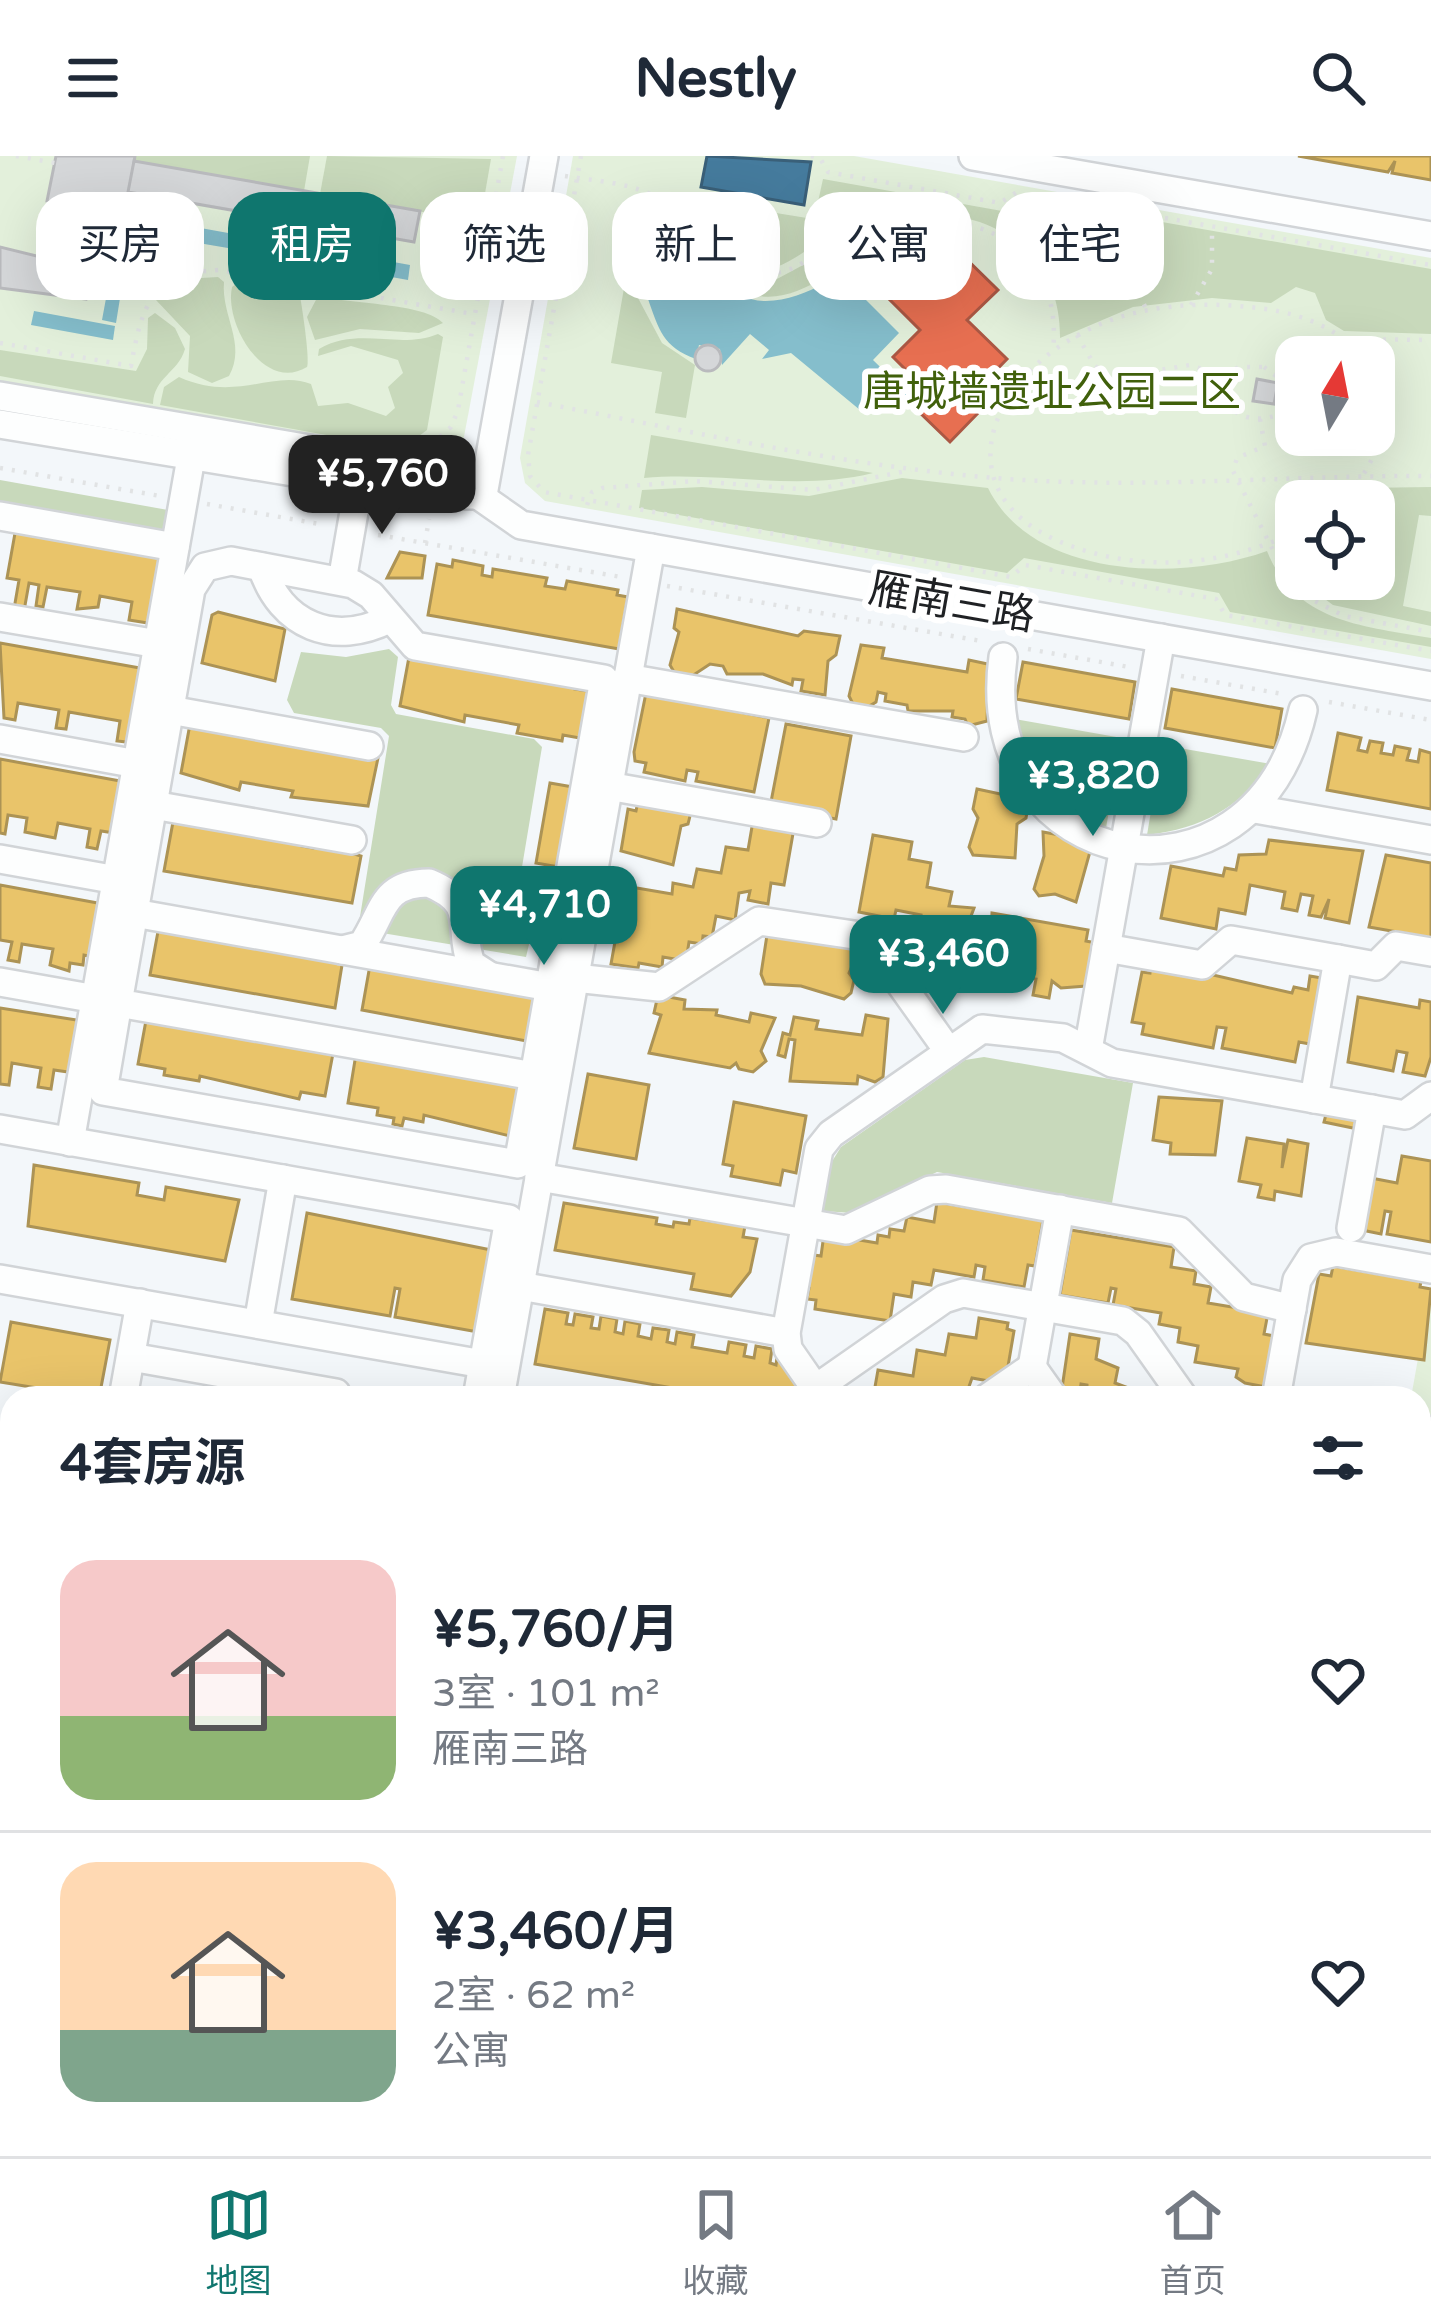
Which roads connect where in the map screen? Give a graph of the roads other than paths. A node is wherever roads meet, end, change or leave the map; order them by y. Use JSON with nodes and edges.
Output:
{"nodes":[{"id":1,"x":991,"y":158,"type":"edge"},
{"id":2,"x":542,"y":164,"type":"edge"},
{"id":3,"x":1431,"y":236,"type":"edge"},
{"id":4,"x":0,"y":397,"type":"edge"},
{"id":5,"x":0,"y":424,"type":"edge"},
{"id":6,"x":192,"y":452,"type":"junction"},
{"id":7,"x":359,"y":483,"type":"junction"},
{"id":8,"x":483,"y":495,"type":"junction"},
{"id":9,"x":0,"y":516,"type":"edge"},
{"id":10,"x":175,"y":547,"type":"junction"},
{"id":11,"x":651,"y":548,"type":"junction"},
{"id":12,"x":262,"y":567,"type":"junction"},
{"id":13,"x":342,"y":581,"type":"junction"},
{"id":14,"x":0,"y":616,"type":"edge"},
{"id":15,"x":389,"y":619,"type":"junction"},
{"id":16,"x":1161,"y":638,"type":"junction"},
{"id":17,"x":158,"y":644,"type":"junction"},
{"id":18,"x":1004,"y":649,"type":"road end"},
{"id":19,"x":627,"y":678,"type":"junction"},
{"id":20,"x":1431,"y":686,"type":"edge"},
{"id":21,"x":1304,"y":702,"type":"road end"},
{"id":22,"x":170,"y":710,"type":"junction"},
{"id":23,"x":964,"y":737,"type":"dead end"},
{"id":24,"x":0,"y":740,"type":"edge"},
{"id":25,"x":369,"y":746,"type":"dead end"},
{"id":26,"x":137,"y":764,"type":"junction"},
{"id":27,"x":608,"y":786,"type":"junction"},
{"id":28,"x":153,"y":805,"type":"junction"},
{"id":29,"x":1255,"y":809,"type":"junction"},
{"id":30,"x":817,"y":823,"type":"dead end"},
{"id":31,"x":352,"y":840,"type":"dead end"},
{"id":32,"x":1431,"y":840,"type":"edge"},
{"id":33,"x":1124,"y":848,"type":"junction"},
{"id":34,"x":0,"y":859,"type":"edge"},
{"id":35,"x":117,"y":880,"type":"junction"},
{"id":36,"x":134,"y":914,"type":"junction"},
{"id":37,"x":1106,"y":948,"type":"junction"},
{"id":38,"x":342,"y":950,"type":"junction"},
{"id":39,"x":1431,"y":952,"type":"edge"},
{"id":40,"x":1338,"y":959,"type":"junction"},
{"id":41,"x":492,"y":976,"type":"junction"},
{"id":42,"x":0,"y":982,"type":"edge"},
{"id":43,"x":562,"y":982,"type":"junction"},
{"id":44,"x":107,"y":1001,"type":"junction"},
{"id":45,"x":1088,"y":1050,"type":"junction"},
{"id":46,"x":949,"y":1052,"type":"junction"},
{"id":47,"x":534,"y":1076,"type":"junction"},
{"id":48,"x":1431,"y":1096,"type":"edge"},
{"id":49,"x":1314,"y":1099,"type":"junction"},
{"id":50,"x":1372,"y":1109,"type":"junction"},
{"id":51,"x":0,"y":1129,"type":"edge"},
{"id":52,"x":70,"y":1142,"type":"junction"},
{"id":53,"x":539,"y":1177,"type":"junction"},
{"id":54,"x":283,"y":1179,"type":"junction"},
{"id":55,"x":1060,"y":1209,"type":"junction"},
{"id":56,"x":805,"y":1224,"type":"junction"},
{"id":57,"x":1351,"y":1228,"type":"dead end"},
{"id":58,"x":1431,"y":1269,"type":"edge"},
{"id":59,"x":0,"y":1279,"type":"edge"},
{"id":60,"x":520,"y":1286,"type":"junction"},
{"id":61,"x":140,"y":1303,"type":"junction"},
{"id":62,"x":1043,"y":1306,"type":"junction"},
{"id":63,"x":1292,"y":1310,"type":"junction"},
{"id":64,"x":257,"y":1324,"type":"junction"},
{"id":65,"x":786,"y":1333,"type":"junction"},
{"id":66,"x":345,"y":1340,"type":"junction"},
{"id":67,"x":131,"y":1357,"type":"junction"},
{"id":68,"x":483,"y":1364,"type":"junction"},
{"id":69,"x":1032,"y":1367,"type":"junction"},
{"id":70,"x":126,"y":1386,"type":"edge"},
{"id":71,"x":283,"y":1386,"type":"edge"},
{"id":72,"x":338,"y":1386,"type":"edge"},
{"id":73,"x":479,"y":1386,"type":"edge"},
{"id":74,"x":502,"y":1386,"type":"edge"},
{"id":75,"x":814,"y":1386,"type":"edge"},
{"id":76,"x":828,"y":1386,"type":"edge"},
{"id":77,"x":1004,"y":1386,"type":"edge"},
{"id":78,"x":1045,"y":1386,"type":"edge"},
{"id":79,"x":1175,"y":1386,"type":"edge"},
{"id":80,"x":1278,"y":1386,"type":"edge"}],
"edges":[{"from":1,"to":3,"type":"street"},
{"from":2,"to":8,"type":"street"},
{"from":4,"to":8,"type":"street","name":"雁南三路"},
{"from":5,"to":6,"type":"street"},
{"from":6,"to":7,"type":"street"},
{"from":6,"to":10,"type":"street"},
{"from":7,"to":8,"type":"street"},
{"from":7,"to":13,"type":"street"},
{"from":8,"to":11,"type":"street","name":"雁南三路"},
{"from":9,"to":10,"type":"street"},
{"from":10,"to":17,"type":"street"},
{"from":11,"to":16,"type":"street","name":"雁南三路"},
{"from":11,"to":19,"type":"street"},
{"from":12,"to":13,"type":"street"},
{"from":12,"to":15,"type":"street"},
{"from":12,"to":22,"type":"street"},
{"from":13,"to":15,"type":"street"},
{"from":14,"to":17,"type":"street"},
{"from":15,"to":43,"type":"street"},
{"from":16,"to":20,"type":"street","name":"雁南三路"},
{"from":16,"to":33,"type":"street"},
{"from":17,"to":26,"type":"street"},
{"from":18,"to":33,"type":"street"},
{"from":19,"to":23,"type":"street"},
{"from":19,"to":27,"type":"street"},
{"from":21,"to":29,"type":"street"},
{"from":22,"to":25,"type":"street"},
{"from":22,"to":28,"type":"street"},
{"from":24,"to":26,"type":"street"},
{"from":26,"to":35,"type":"street"},
{"from":27,"to":30,"type":"street"},
{"from":27,"to":43,"type":"street"},
{"from":28,"to":31,"type":"street"},
{"from":28,"to":36,"type":"street"},
{"from":29,"to":32,"type":"street"},
{"from":29,"to":33,"type":"street"},
{"from":33,"to":37,"type":"street"},
{"from":34,"to":35,"type":"street"},
{"from":35,"to":44,"type":"street"},
{"from":36,"to":38,"type":"street"},
{"from":36,"to":44,"type":"street"},
{"from":37,"to":40,"type":"street"},
{"from":37,"to":45,"type":"street"},
{"from":38,"to":41,"type":"street"},
{"from":38,"to":41,"type":"street"},
{"from":39,"to":40,"type":"street"},
{"from":40,"to":49,"type":"street"},
{"from":41,"to":43,"type":"street"},
{"from":42,"to":44,"type":"street"},
{"from":43,"to":46,"type":"street"},
{"from":43,"to":47,"type":"street"},
{"from":43,"to":53,"type":"street"},
{"from":44,"to":47,"type":"street"},
{"from":44,"to":47,"type":"street"},
{"from":44,"to":52,"type":"street"},
{"from":45,"to":46,"type":"street"},
{"from":45,"to":49,"type":"street"},
{"from":46,"to":56,"type":"street"},
{"from":48,"to":50,"type":"street"},
{"from":49,"to":50,"type":"street"},
{"from":50,"to":57,"type":"street"},
{"from":51,"to":52,"type":"street"},
{"from":52,"to":54,"type":"street"},
{"from":53,"to":56,"type":"street"},
{"from":53,"to":60,"type":"street"},
{"from":54,"to":64,"type":"street"},
{"from":54,"to":68,"type":"street"},
{"from":55,"to":56,"type":"street"},
{"from":55,"to":62,"type":"street"},
{"from":55,"to":63,"type":"street"},
{"from":56,"to":65,"type":"street"},
{"from":58,"to":63,"type":"street"},
{"from":59,"to":61,"type":"street"},
{"from":60,"to":65,"type":"street"},
{"from":60,"to":74,"type":"street"},
{"from":61,"to":64,"type":"street"},
{"from":61,"to":67,"type":"street"},
{"from":62,"to":69,"type":"street"},
{"from":62,"to":76,"type":"street"},
{"from":62,"to":79,"type":"street"},
{"from":63,"to":80,"type":"street"},
{"from":64,"to":66,"type":"street"},
{"from":65,"to":75,"type":"street"},
{"from":66,"to":68,"type":"street"},
{"from":66,"to":72,"type":"street"},
{"from":67,"to":70,"type":"street"},
{"from":67,"to":71,"type":"street"},
{"from":68,"to":73,"type":"street"},
{"from":69,"to":77,"type":"street"},
{"from":69,"to":78,"type":"street"}]}
